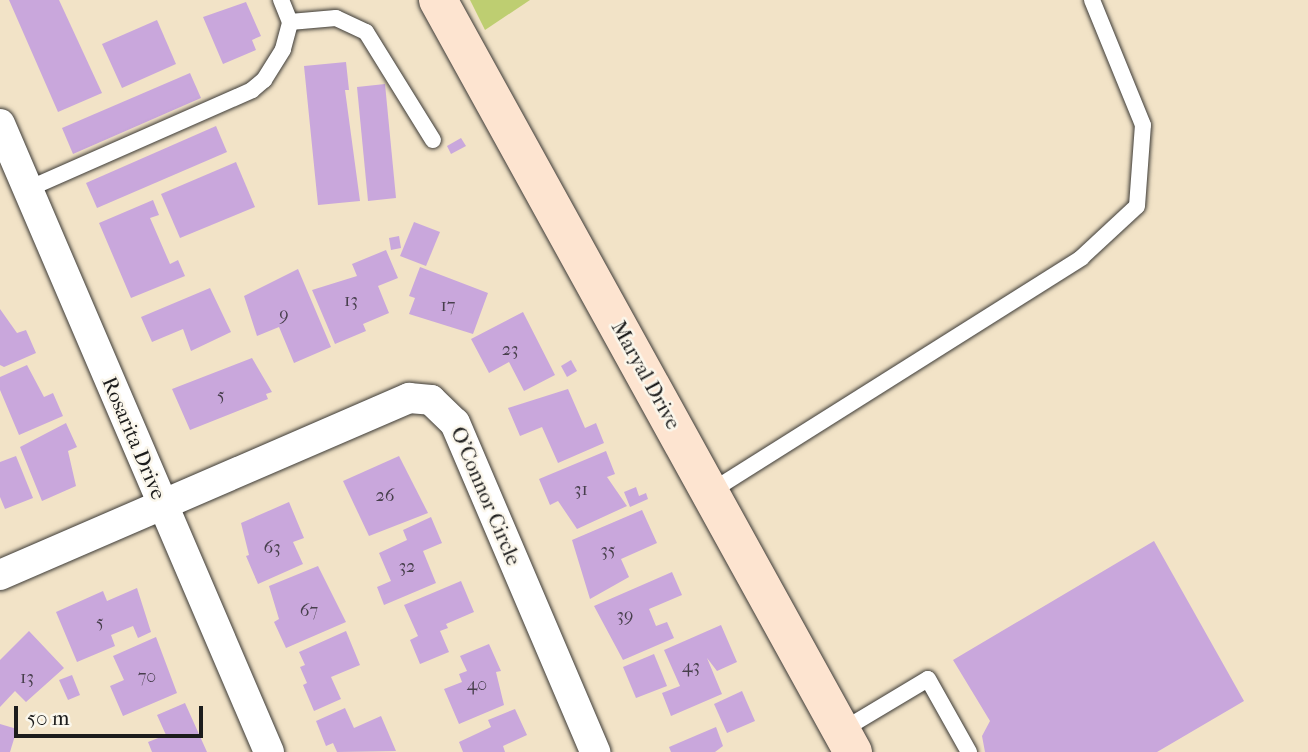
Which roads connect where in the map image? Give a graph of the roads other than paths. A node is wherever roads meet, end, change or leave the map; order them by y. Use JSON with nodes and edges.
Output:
{"nodes":[{"id":1,"x":281,"y":0,"type":"edge"},
{"id":2,"x":438,"y":0,"type":"edge"},
{"id":3,"x":1093,"y":0,"type":"edge"},
{"id":4,"x":290,"y":22,"type":"junction"},
{"id":5,"x":0,"y":124,"type":"edge"},
{"id":6,"x":433,"y":140,"type":"dead end"},
{"id":7,"x":28,"y":190,"type":"junction"},
{"id":8,"x":710,"y":492,"type":"junction"},
{"id":9,"x":163,"y":504,"type":"junction"},
{"id":10,"x":0,"y":575,"type":"edge"},
{"id":11,"x":847,"y":741,"type":"edge"},
{"id":12,"x":269,"y":752,"type":"edge"},
{"id":13,"x":595,"y":752,"type":"edge"},
{"id":14,"x":969,"y":752,"type":"edge"}],
"edges":[{"from":1,"to":4,"type":"lane"},
{"from":2,"to":8,"type":"street","name":"Maryal Drive"},
{"from":3,"to":8,"type":"lane"},
{"from":4,"to":6,"type":"lane"},
{"from":4,"to":7,"type":"lane"},
{"from":5,"to":7,"type":"street","name":"Rosarita Drive"},
{"from":7,"to":9,"type":"street","name":"Rosarita Drive"},
{"from":8,"to":11,"type":"street","name":"Maryal Drive"},
{"from":9,"to":10,"type":"street","name":"O'Connor Circle"},
{"from":9,"to":12,"type":"street","name":"Rosarita Drive"},
{"from":9,"to":13,"type":"street","name":"O'Connor Circle"},
{"from":11,"to":14,"type":"lane"}]}
